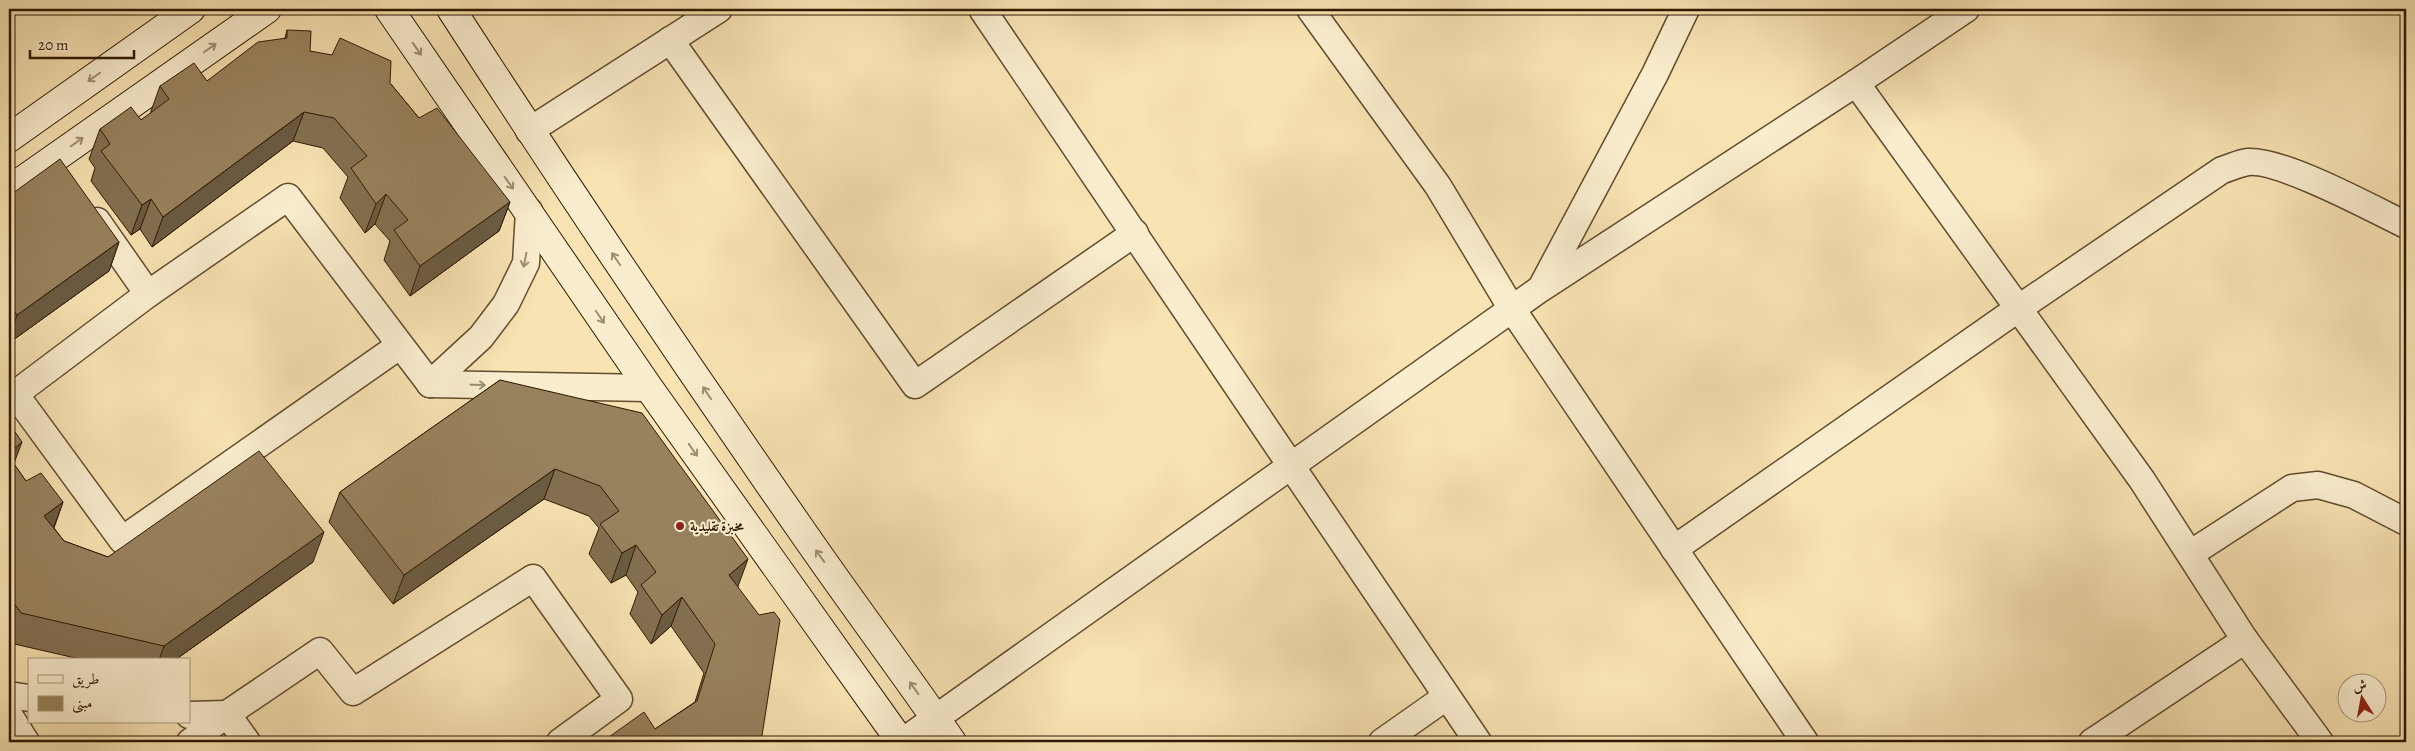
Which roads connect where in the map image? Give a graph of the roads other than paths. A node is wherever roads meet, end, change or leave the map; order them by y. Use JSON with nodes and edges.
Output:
{"nodes":[{"id":1,"x":191,"y":9,"type":"edge"},
{"id":2,"x":267,"y":9,"type":"edge"},
{"id":3,"x":389,"y":9,"type":"edge"},
{"id":4,"x":451,"y":9,"type":"edge"},
{"id":5,"x":718,"y":9,"type":"edge"},
{"id":6,"x":982,"y":9,"type":"edge"},
{"id":7,"x":1686,"y":9,"type":"edge"},
{"id":8,"x":1966,"y":9,"type":"edge"},
{"id":9,"x":1322,"y":14,"type":"edge"},
{"id":10,"x":670,"y":40,"type":"junction"},
{"id":11,"x":1856,"y":83,"type":"junction"},
{"id":12,"x":529,"y":130,"type":"junction"},
{"id":13,"x":9,"y":138,"type":"edge"},
{"id":14,"x":9,"y":190,"type":"edge"},
{"id":15,"x":81,"y":198,"type":"edge"},
{"id":16,"x":528,"y":212,"type":"junction"},
{"id":17,"x":2406,"y":225,"type":"edge"},
{"id":18,"x":1135,"y":233,"type":"junction"},
{"id":19,"x":1540,"y":289,"type":"junction"},
{"id":20,"x":148,"y":294,"type":"junction"},
{"id":21,"x":2019,"y":308,"type":"junction"},
{"id":22,"x":1512,"y":309,"type":"junction"},
{"id":23,"x":399,"y":346,"type":"junction"},
{"id":24,"x":430,"y":384,"type":"junction"},
{"id":25,"x":649,"y":388,"type":"junction"},
{"id":26,"x":1291,"y":467,"type":"junction"},
{"id":27,"x":2406,"y":522,"type":"edge"},
{"id":28,"x":1674,"y":549,"type":"junction"},
{"id":29,"x":2190,"y":554,"type":"junction"},
{"id":30,"x":2245,"y":640,"type":"junction"},
{"id":31,"x":9,"y":694,"type":"edge"},
{"id":32,"x":1446,"y":697,"type":"junction"},
{"id":33,"x":28,"y":698,"type":"edge"},
{"id":34,"x":227,"y":714,"type":"junction"},
{"id":35,"x":9,"y":715,"type":"edge"},
{"id":36,"x":190,"y":715,"type":"edge"},
{"id":37,"x":935,"y":718,"type":"junction"},
{"id":38,"x":26,"y":742,"type":"edge"},
{"id":39,"x":190,"y":742,"type":"edge"},
{"id":40,"x":247,"y":742,"type":"edge"},
{"id":41,"x":560,"y":742,"type":"edge"},
{"id":42,"x":902,"y":742,"type":"edge"},
{"id":43,"x":952,"y":742,"type":"edge"},
{"id":44,"x":1382,"y":742,"type":"edge"},
{"id":45,"x":1478,"y":742,"type":"edge"},
{"id":46,"x":1805,"y":742,"type":"edge"},
{"id":47,"x":2092,"y":742,"type":"edge"},
{"id":48,"x":2320,"y":742,"type":"edge"}],
"edges":[{"from":1,"to":13,"type":"main road","one_way":true},
{"from":14,"to":2,"type":"main road","one_way":true},
{"from":3,"to":16,"type":"main road","one_way":true},
{"from":4,"to":12,"type":"main road"},
{"from":5,"to":10,"type":"street"},
{"from":6,"to":18,"type":"street"},
{"from":7,"to":19,"type":"street"},
{"from":8,"to":11,"type":"street"},
{"from":9,"to":22,"type":"street"},
{"from":10,"to":12,"type":"street"},
{"from":10,"to":18,"type":"street"},
{"from":11,"to":19,"type":"street"},
{"from":11,"to":21,"type":"street"},
{"from":37,"to":12,"type":"main road","one_way":true},
{"from":15,"to":20,"type":"street"},
{"from":16,"to":24,"type":"street","one_way":true},
{"from":16,"to":25,"type":"main road","one_way":true},
{"from":17,"to":21,"type":"street"},
{"from":18,"to":26,"type":"street"},
{"from":19,"to":22,"type":"street"},
{"from":20,"to":23,"type":"street"},
{"from":20,"to":23,"type":"street"},
{"from":21,"to":28,"type":"street"},
{"from":21,"to":29,"type":"street"},
{"from":22,"to":26,"type":"street"},
{"from":22,"to":28,"type":"street"},
{"from":23,"to":24,"type":"street"},
{"from":24,"to":25,"type":"street","one_way":true},
{"from":25,"to":42,"type":"main road","one_way":true},
{"from":26,"to":32,"type":"street"},
{"from":26,"to":37,"type":"street"},
{"from":27,"to":29,"type":"street"},
{"from":28,"to":46,"type":"street"},
{"from":29,"to":30,"type":"street"},
{"from":30,"to":47,"type":"street"},
{"from":30,"to":48,"type":"street"},
{"from":31,"to":33,"type":"street"},
{"from":32,"to":44,"type":"street"},
{"from":32,"to":45,"type":"street"},
{"from":34,"to":36,"type":"street"},
{"from":34,"to":39,"type":"street"},
{"from":34,"to":40,"type":"street"},
{"from":34,"to":41,"type":"street"},
{"from":35,"to":38,"type":"street"},
{"from":37,"to":42,"type":"street"},
{"from":37,"to":43,"type":"main road"}]}
